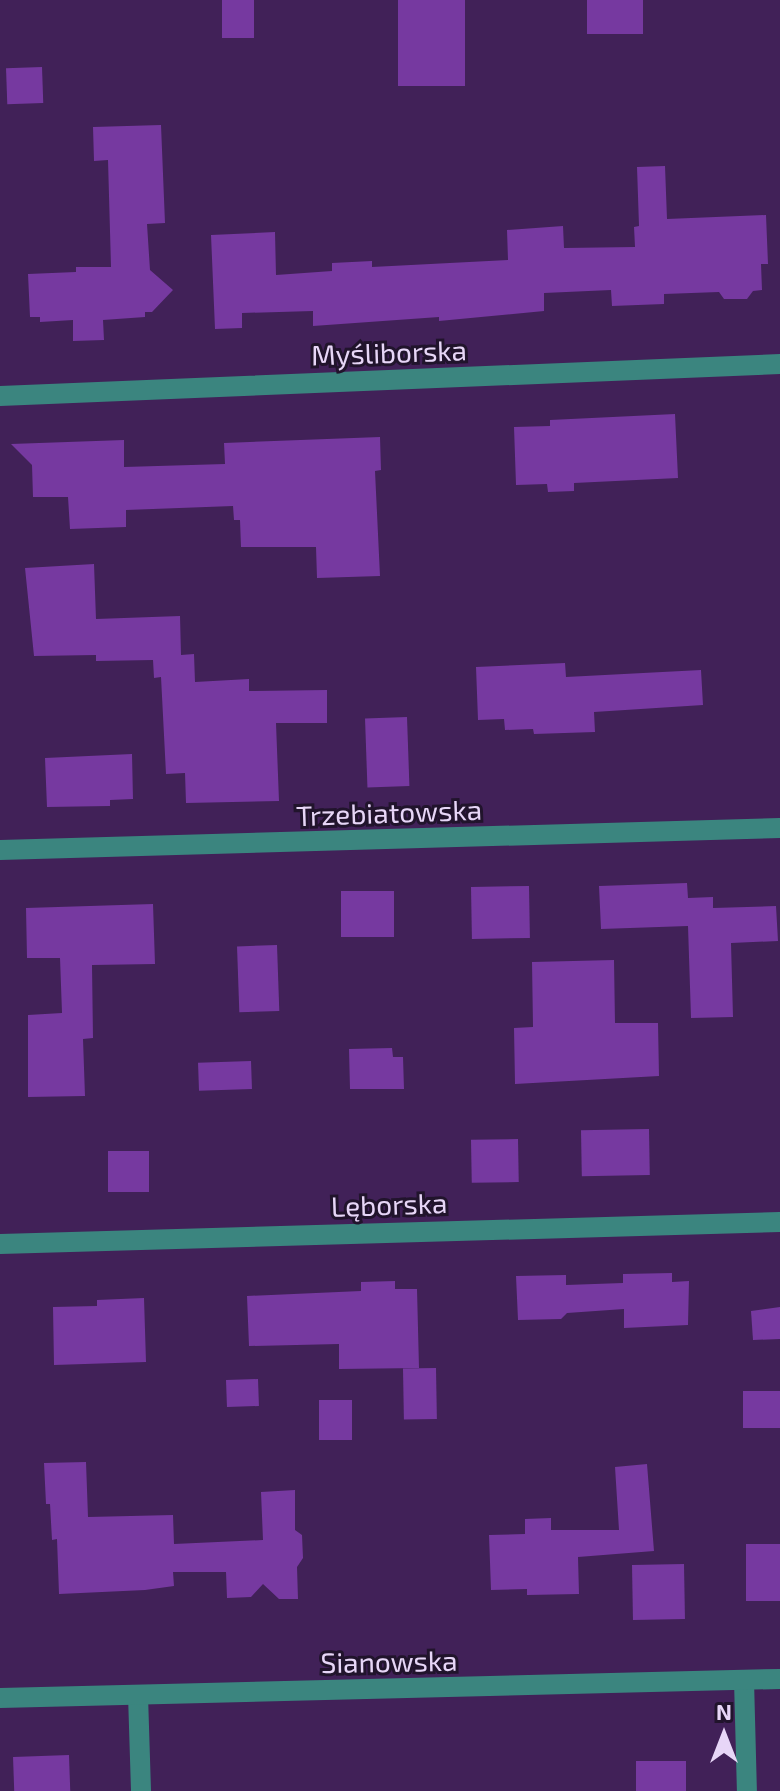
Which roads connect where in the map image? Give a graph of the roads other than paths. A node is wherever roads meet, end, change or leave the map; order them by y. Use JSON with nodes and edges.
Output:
{"nodes":[{"id":1,"x":780,"y":364,"type":"edge"},
{"id":2,"x":0,"y":396,"type":"edge"},
{"id":3,"x":780,"y":828,"type":"edge"},
{"id":4,"x":0,"y":850,"type":"edge"},
{"id":5,"x":780,"y":1222,"type":"edge"},
{"id":6,"x":0,"y":1244,"type":"edge"},
{"id":7,"x":780,"y":1679,"type":"edge"},
{"id":8,"x":744,"y":1680,"type":"junction"},
{"id":9,"x":138,"y":1695,"type":"junction"},
{"id":10,"x":0,"y":1698,"type":"edge"},
{"id":11,"x":141,"y":1791,"type":"edge"},
{"id":12,"x":747,"y":1791,"type":"edge"}],
"edges":[{"from":1,"to":2,"type":"street","name":"Myśliborska"},
{"from":3,"to":4,"type":"street","name":"Trzebiatowska"},
{"from":5,"to":6,"type":"street","name":"Lęborska"},
{"from":7,"to":8,"type":"street","name":"Sianowska"},
{"from":8,"to":9,"type":"street","name":"Sianowska"},
{"from":8,"to":12,"type":"street"},
{"from":9,"to":10,"type":"street","name":"Sianowska"},
{"from":9,"to":11,"type":"street"}]}
